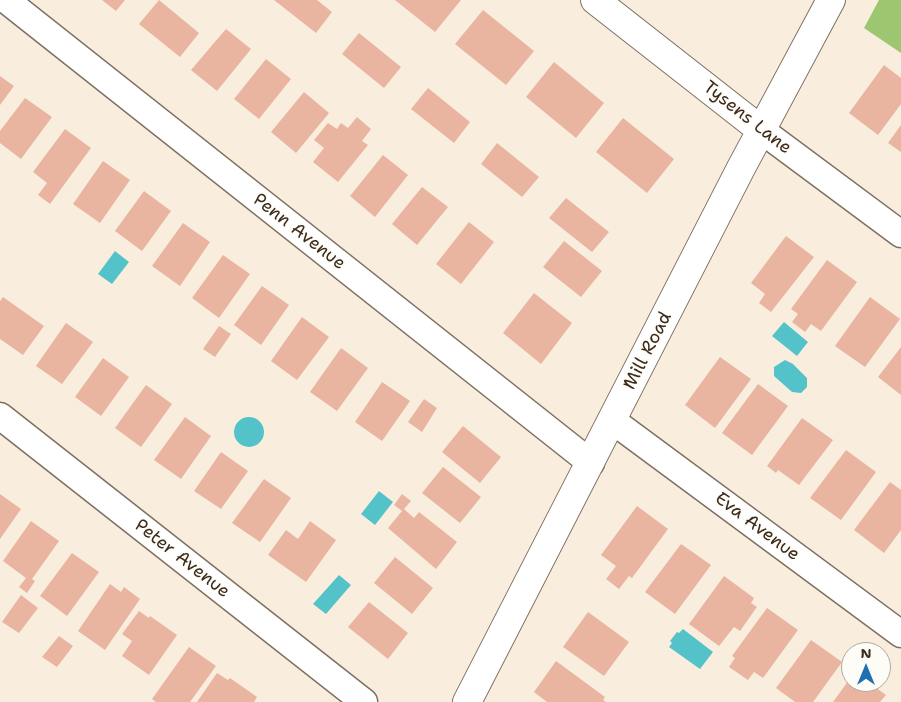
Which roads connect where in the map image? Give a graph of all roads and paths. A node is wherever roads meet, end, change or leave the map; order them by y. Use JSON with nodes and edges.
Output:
{"nodes":[{"id":1,"x":6,"y":0,"type":"edge"},
{"id":2,"x":595,"y":0,"type":"edge"},
{"id":3,"x":831,"y":0,"type":"edge"},
{"id":4,"x":761,"y":130,"type":"junction"},
{"id":5,"x":901,"y":234,"type":"edge"},
{"id":6,"x":0,"y":416,"type":"edge"},
{"id":7,"x":613,"y":421,"type":"junction"},
{"id":8,"x":591,"y":463,"type":"junction"},
{"id":9,"x":901,"y":634,"type":"edge"},
{"id":10,"x":364,"y":702,"type":"edge"},
{"id":11,"x":468,"y":702,"type":"edge"}],
"edges":[{"from":1,"to":8,"type":"street","name":"Penn Avenue"},
{"from":2,"to":4,"type":"street","name":"Tysens Lane"},
{"from":3,"to":4,"type":"street","name":"Mill Road"},
{"from":4,"to":5,"type":"street","name":"Tysens Lane"},
{"from":4,"to":7,"type":"street","name":"Mill Road"},
{"from":6,"to":10,"type":"street","name":"Peter Avenue"},
{"from":7,"to":8,"type":"street","name":"Mill Road"},
{"from":7,"to":9,"type":"street","name":"Eva Avenue"},
{"from":8,"to":11,"type":"street","name":"Mill Road"}]}
